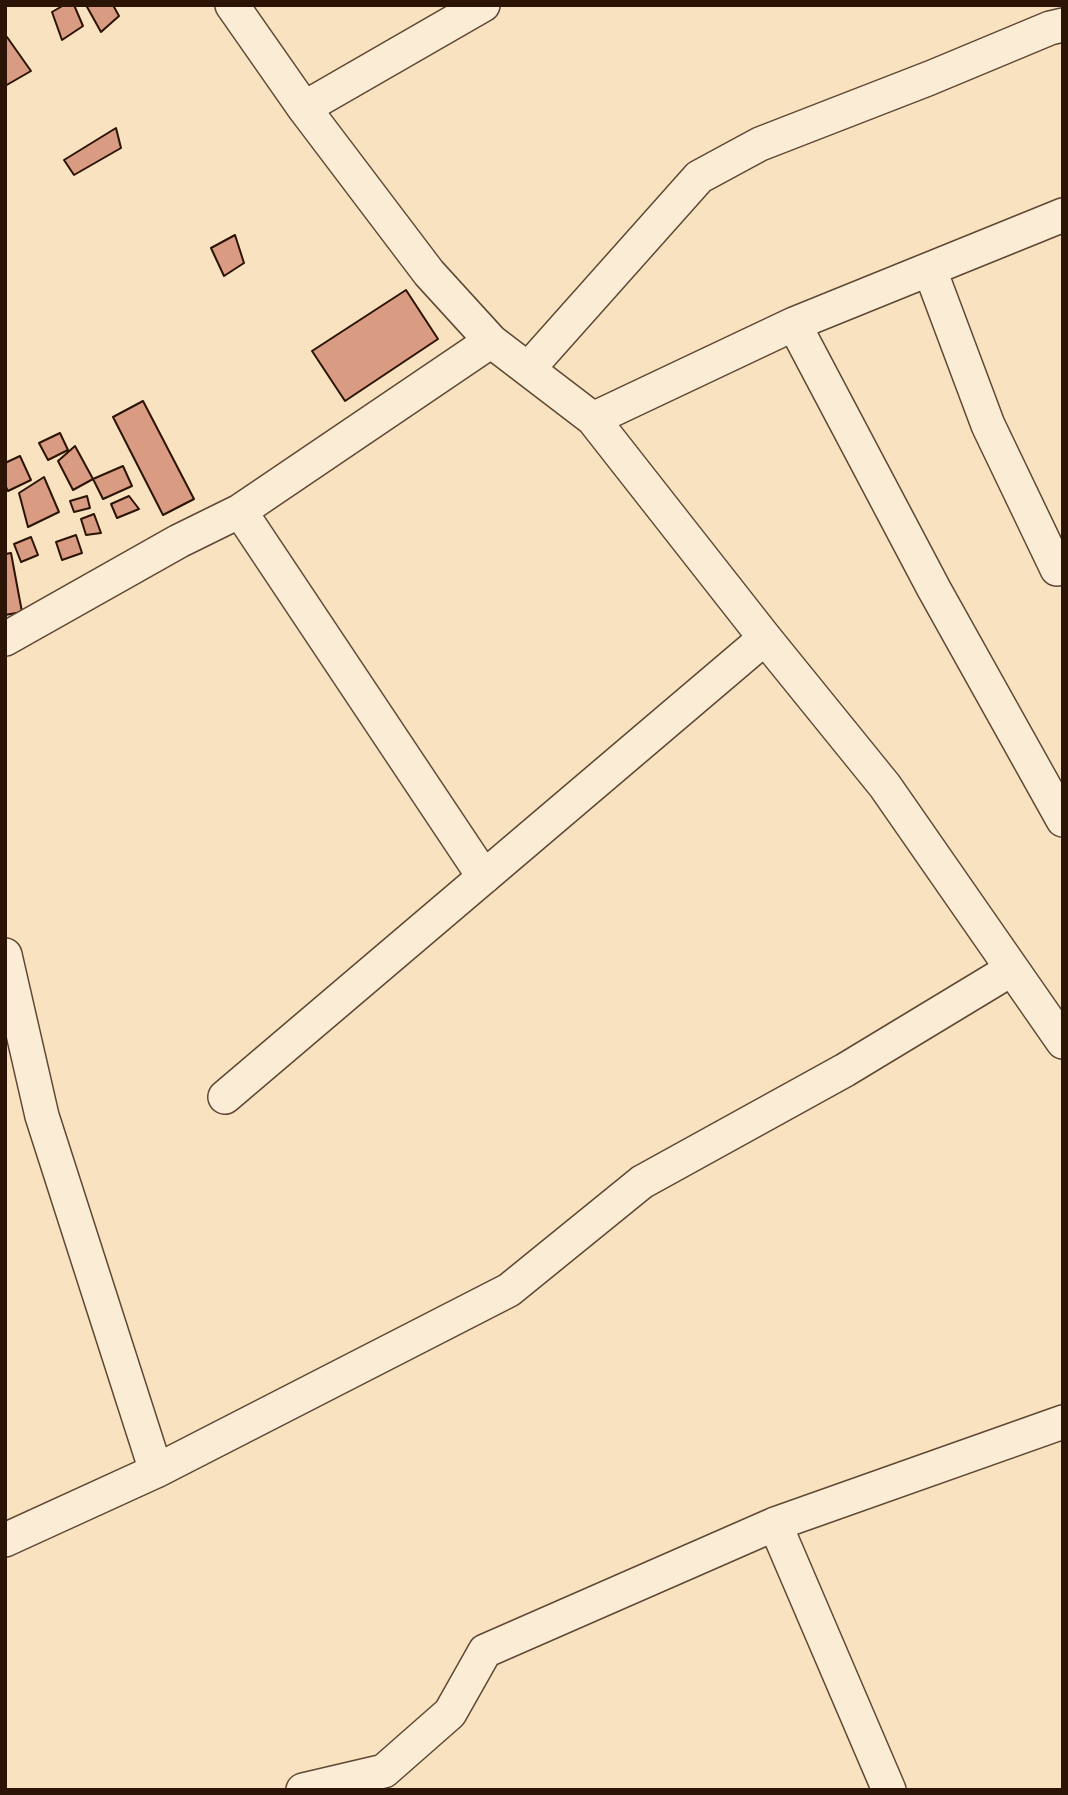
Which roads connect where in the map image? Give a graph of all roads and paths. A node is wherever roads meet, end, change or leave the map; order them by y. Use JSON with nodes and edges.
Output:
{"nodes":[{"id":1,"x":232,"y":5,"type":"edge"},
{"id":2,"x":483,"y":5,"type":"edge"},
{"id":3,"x":1063,"y":25,"type":"edge"},
{"id":4,"x":304,"y":108,"type":"junction"},
{"id":5,"x":1063,"y":215,"type":"edge"},
{"id":6,"x":930,"y":270,"type":"junction"},
{"id":7,"x":794,"y":324,"type":"junction"},
{"id":8,"x":491,"y":341,"type":"junction"},
{"id":9,"x":528,"y":369,"type":"junction"},
{"id":10,"x":593,"y":419,"type":"junction"},
{"id":11,"x":240,"y":511,"type":"junction"},
{"id":12,"x":1057,"y":569,"type":"dead end"},
{"id":13,"x":765,"y":638,"type":"junction"},
{"id":14,"x":5,"y":639,"type":"edge"},
{"id":15,"x":1063,"y":820,"type":"edge"},
{"id":16,"x":484,"y":877,"type":"junction"},
{"id":17,"x":5,"y":955,"type":"edge"},
{"id":18,"x":1012,"y":969,"type":"junction"},
{"id":19,"x":1063,"y":1042,"type":"edge"},
{"id":20,"x":225,"y":1097,"type":"dead end"},
{"id":21,"x":1063,"y":1422,"type":"edge"},
{"id":22,"x":156,"y":1471,"type":"junction"},
{"id":23,"x":775,"y":1524,"type":"junction"},
{"id":24,"x":5,"y":1540,"type":"edge"},
{"id":25,"x":303,"y":1790,"type":"edge"},
{"id":26,"x":889,"y":1790,"type":"edge"}],
"edges":[{"from":1,"to":4,"type":"street"},
{"from":2,"to":4,"type":"street"},
{"from":3,"to":9,"type":"street"},
{"from":4,"to":8,"type":"street"},
{"from":5,"to":6,"type":"street"},
{"from":6,"to":7,"type":"street"},
{"from":6,"to":12,"type":"street"},
{"from":7,"to":10,"type":"street"},
{"from":7,"to":15,"type":"street"},
{"from":8,"to":9,"type":"street"},
{"from":8,"to":11,"type":"street"},
{"from":9,"to":10,"type":"street"},
{"from":10,"to":13,"type":"street"},
{"from":11,"to":14,"type":"street"},
{"from":11,"to":16,"type":"street"},
{"from":13,"to":16,"type":"street"},
{"from":13,"to":18,"type":"street"},
{"from":16,"to":20,"type":"street"},
{"from":17,"to":22,"type":"street"},
{"from":18,"to":19,"type":"street"},
{"from":18,"to":22,"type":"street"},
{"from":21,"to":23,"type":"street"},
{"from":22,"to":24,"type":"street"},
{"from":23,"to":25,"type":"street"},
{"from":23,"to":26,"type":"street"}]}
